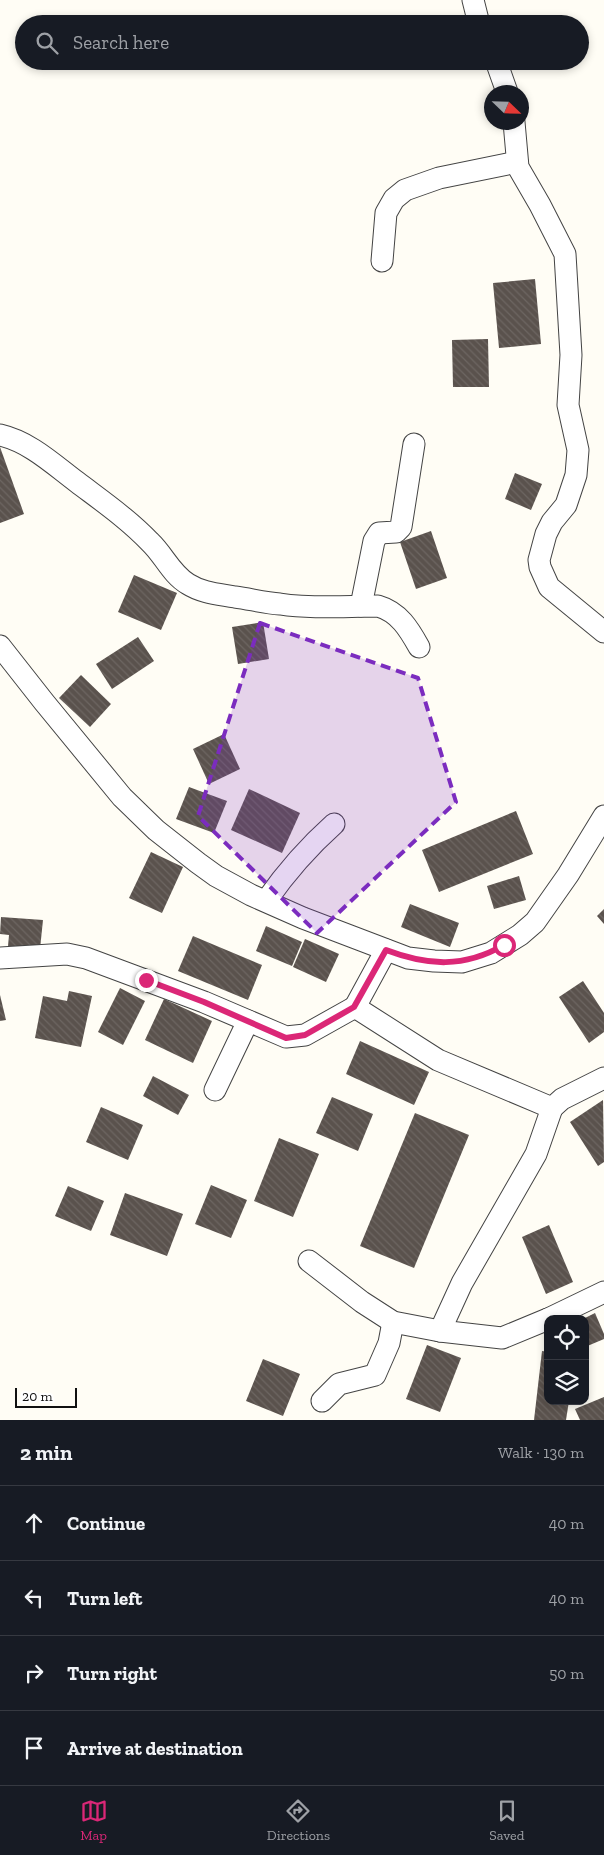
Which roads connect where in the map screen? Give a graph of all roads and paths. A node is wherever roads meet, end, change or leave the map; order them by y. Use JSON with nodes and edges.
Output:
{"nodes":[{"id":1,"x":473,"y":0,"type":"edge"},
{"id":2,"x":476,"y":15,"type":"edge"},
{"id":3,"x":499,"y":70,"type":"edge"},
{"id":4,"x":505,"y":85,"type":"edge"},
{"id":5,"x":515,"y":130,"type":"edge"},
{"id":6,"x":517,"y":162,"type":"junction"},
{"id":7,"x":382,"y":261,"type":"dead end"},
{"id":8,"x":0,"y":435,"type":"edge"},
{"id":9,"x":414,"y":444,"type":"dead end"},
{"id":10,"x":361,"y":606,"type":"junction"},
{"id":11,"x":604,"y":632,"type":"edge"},
{"id":12,"x":0,"y":646,"type":"edge"},
{"id":13,"x":419,"y":647,"type":"dead end"},
{"id":14,"x":604,"y":816,"type":"edge"},
{"id":15,"x":334,"y":824,"type":"dead end"},
{"id":16,"x":266,"y":902,"type":"junction"},
{"id":17,"x":386,"y":950,"type":"junction"},
{"id":18,"x":0,"y":958,"type":"edge"},
{"id":19,"x":354,"y":1007,"type":"junction"},
{"id":20,"x":248,"y":1021,"type":"junction"},
{"id":21,"x":604,"y":1078,"type":"edge"},
{"id":22,"x":215,"y":1090,"type":"dead end"},
{"id":23,"x":552,"y":1108,"type":"junction"},
{"id":24,"x":309,"y":1261,"type":"dead end"},
{"id":25,"x":604,"y":1292,"type":"edge"},
{"id":26,"x":556,"y":1315,"type":"edge"},
{"id":27,"x":544,"y":1321,"type":"edge"},
{"id":28,"x":393,"y":1322,"type":"junction"},
{"id":29,"x":440,"y":1331,"type":"junction"},
{"id":30,"x":322,"y":1401,"type":"dead end"}],
"edges":[{"from":1,"to":2,"type":"street"},
{"from":3,"to":4,"type":"street"},
{"from":5,"to":6,"type":"street"},
{"from":6,"to":7,"type":"street"},
{"from":6,"to":11,"type":"street"},
{"from":8,"to":10,"type":"street"},
{"from":9,"to":10,"type":"street"},
{"from":10,"to":13,"type":"street"},
{"from":12,"to":16,"type":"street"},
{"from":14,"to":17,"type":"street"},
{"from":15,"to":16,"type":"street"},
{"from":16,"to":17,"type":"street"},
{"from":17,"to":19,"type":"street"},
{"from":18,"to":20,"type":"street"},
{"from":19,"to":20,"type":"street"},
{"from":19,"to":23,"type":"street"},
{"from":20,"to":22,"type":"street"},
{"from":21,"to":23,"type":"street"},
{"from":23,"to":29,"type":"street"},
{"from":24,"to":28,"type":"street"},
{"from":25,"to":26,"type":"street"},
{"from":27,"to":29,"type":"street"},
{"from":28,"to":29,"type":"street"},
{"from":28,"to":30,"type":"street"}]}
